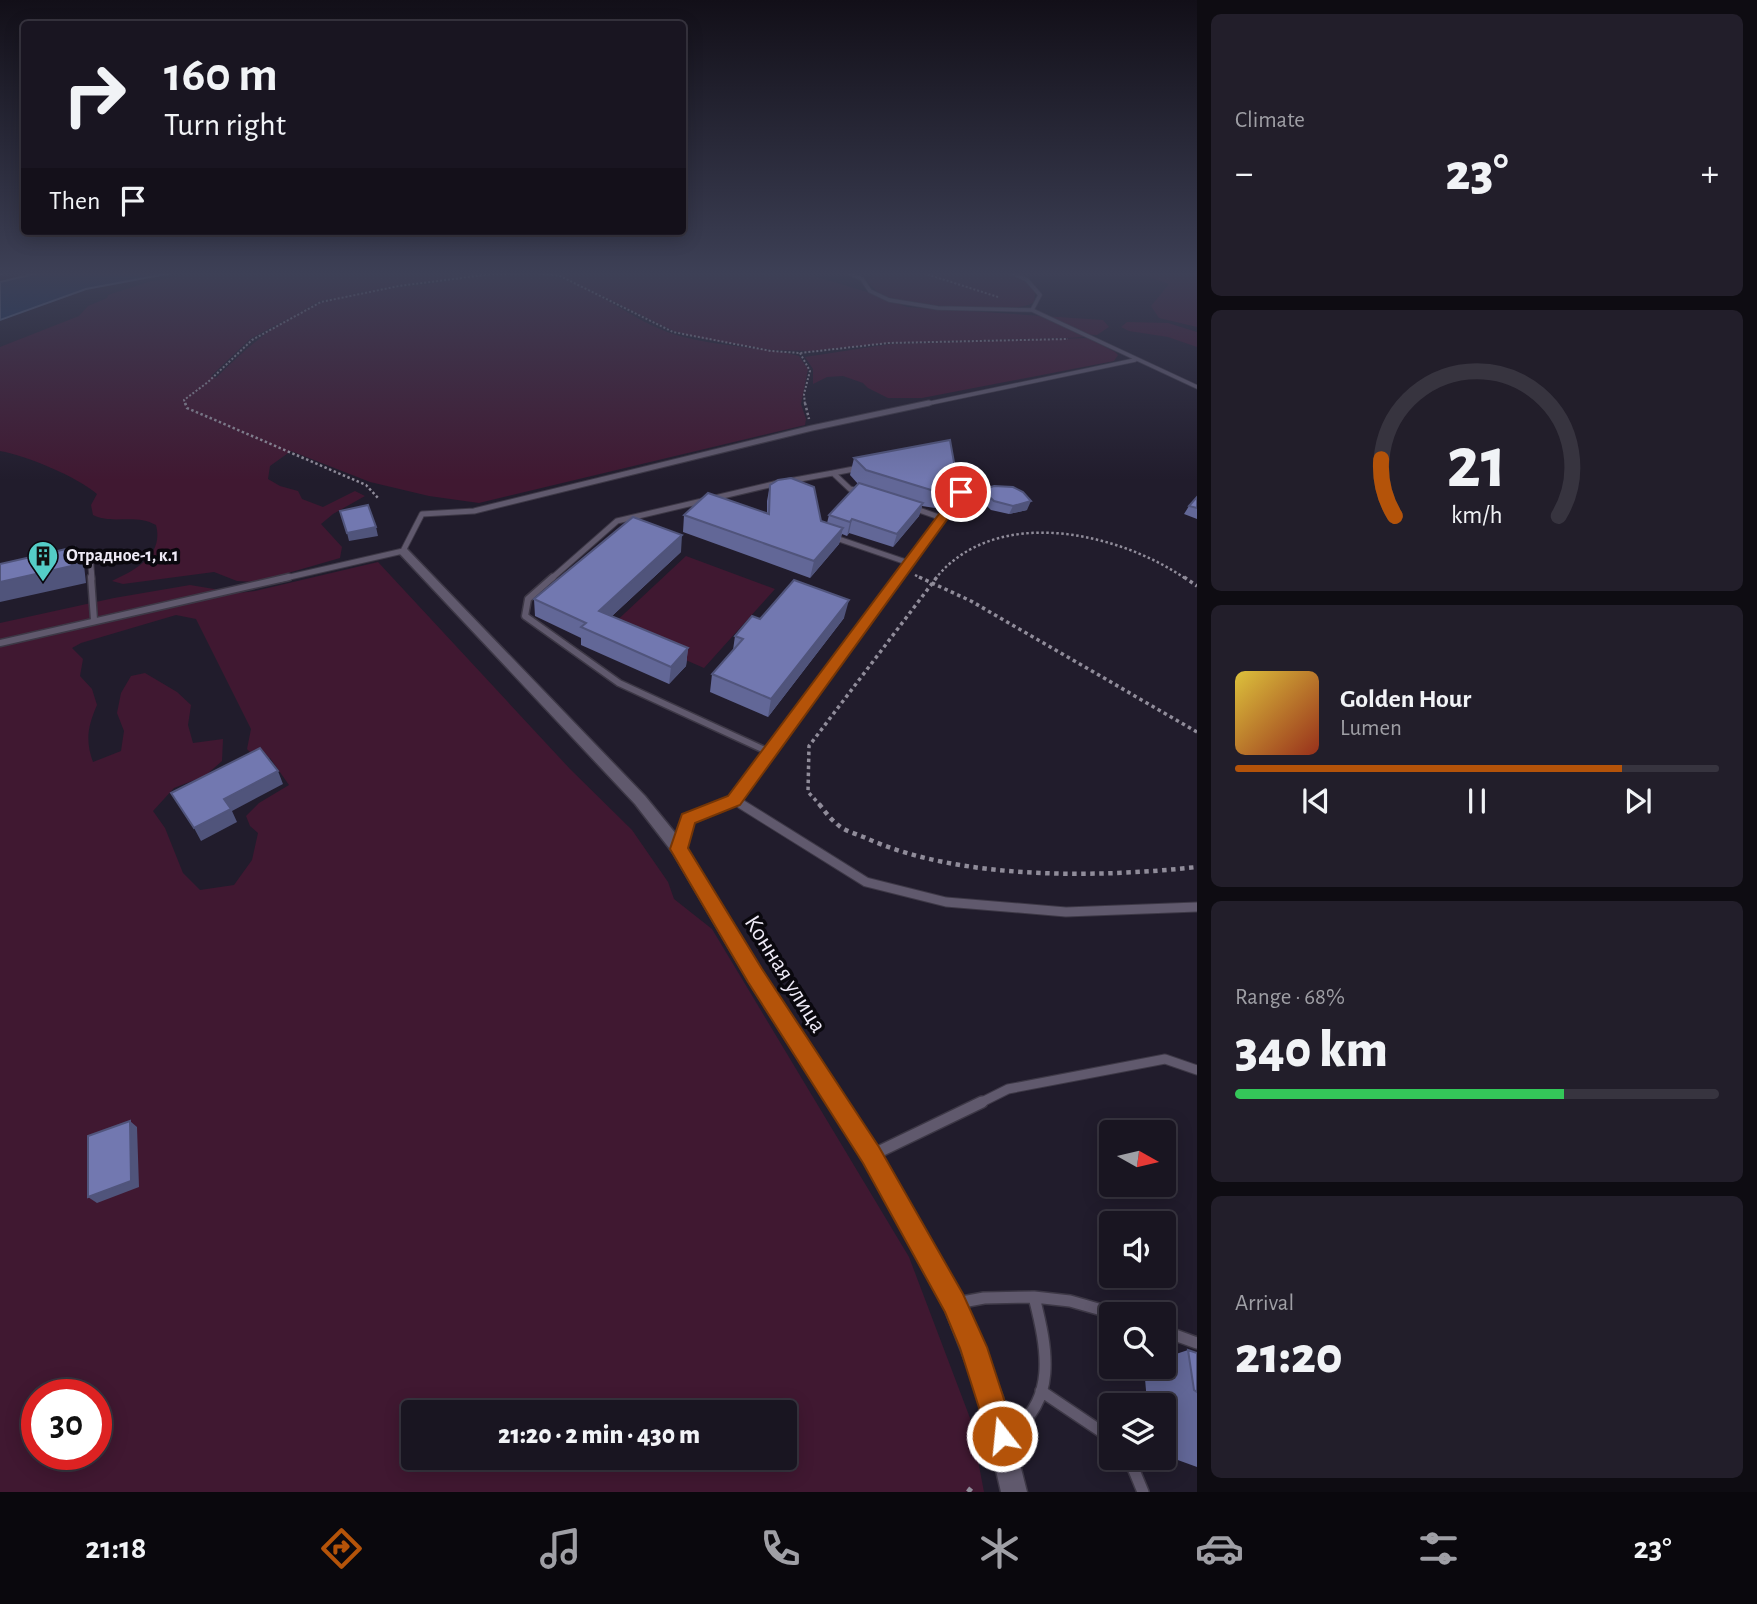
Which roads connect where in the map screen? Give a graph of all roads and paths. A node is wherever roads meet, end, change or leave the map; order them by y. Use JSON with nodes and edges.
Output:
{"nodes":[{"id":1,"x":250,"y":342,"type":"edge"},
{"id":2,"x":717,"y":342,"type":"edge"},
{"id":3,"x":934,"y":342,"type":"edge"},
{"id":4,"x":1100,"y":342,"type":"edge"},
{"id":5,"x":800,"y":353,"type":"junction"},
{"id":6,"x":1135,"y":360,"type":"junction"},
{"id":7,"x":1197,"y":378,"type":"edge"},
{"id":8,"x":1184,"y":381,"type":"junction"},
{"id":9,"x":1197,"y":387,"type":"edge"},
{"id":10,"x":812,"y":428,"type":"junction"},
{"id":11,"x":870,"y":466,"type":"edge"},
{"id":12,"x":833,"y":473,"type":"junction"},
{"id":13,"x":961,"y":492,"type":"dead end"},
{"id":14,"x":863,"y":493,"type":"edge"},
{"id":15,"x":378,"y":498,"type":"dead end"},
{"id":16,"x":903,"y":505,"type":"edge"},
{"id":17,"x":942,"y":518,"type":"junction"},
{"id":18,"x":822,"y":533,"type":"edge"},
{"id":19,"x":404,"y":551,"type":"junction"},
{"id":20,"x":64,"y":559,"type":"edge"},
{"id":21,"x":909,"y":563,"type":"junction"},
{"id":22,"x":904,"y":570,"type":"junction"},
{"id":23,"x":934,"y":582,"type":"junction"},
{"id":24,"x":1197,"y":586,"type":"edge"},
{"id":25,"x":94,"y":620,"type":"junction"},
{"id":26,"x":0,"y":643,"type":"edge"},
{"id":27,"x":1197,"y":732,"type":"edge"},
{"id":28,"x":769,"y":752,"type":"junction"},
{"id":29,"x":734,"y":800,"type":"junction"},
{"id":30,"x":679,"y":849,"type":"junction"},
{"id":31,"x":1197,"y":867,"type":"edge"},
{"id":32,"x":1197,"y":907,"type":"edge"},
{"id":33,"x":1197,"y":1070,"type":"edge"},
{"id":34,"x":871,"y":1155,"type":"junction"},
{"id":35,"x":1034,"y":1297,"type":"junction"},
{"id":36,"x":954,"y":1303,"type":"junction"},
{"id":37,"x":1099,"y":1309,"type":"edge"},
{"id":38,"x":1176,"y":1335,"type":"edge"},
{"id":39,"x":1197,"y":1343,"type":"edge"},
{"id":40,"x":1041,"y":1391,"type":"junction"},
{"id":41,"x":1099,"y":1430,"type":"edge"},
{"id":42,"x":1002,"y":1436,"type":"junction"},
{"id":43,"x":1135,"y":1470,"type":"edge"},
{"id":44,"x":1014,"y":1492,"type":"edge"},
{"id":45,"x":1143,"y":1492,"type":"edge"}],
"edges":[{"from":1,"to":15,"type":"path"},
{"from":2,"to":5,"type":"path"},
{"from":3,"to":5,"type":"path"},
{"from":4,"to":6,"type":"lane"},
{"from":5,"to":10,"type":"path"},
{"from":6,"to":8,"type":"lane"},
{"from":6,"to":10,"type":"lane"},
{"from":7,"to":8,"type":"lane"},
{"from":8,"to":9,"type":"lane"},
{"from":10,"to":19,"type":"lane"},
{"from":11,"to":12,"type":"lane"},
{"from":12,"to":14,"type":"lane"},
{"from":12,"to":28,"type":"lane"},
{"from":13,"to":17,"type":"lane"},
{"from":16,"to":17,"type":"lane"},
{"from":17,"to":21,"type":"lane"},
{"from":18,"to":21,"type":"lane"},
{"from":19,"to":25,"type":"lane"},
{"from":19,"to":30,"type":"street","name":"Конная улица"},
{"from":20,"to":25,"type":"lane"},
{"from":21,"to":22,"type":"lane"},
{"from":22,"to":23,"type":"path"},
{"from":22,"to":28,"type":"lane"},
{"from":23,"to":24,"type":"path"},
{"from":23,"to":27,"type":"path"},
{"from":23,"to":31,"type":"path"},
{"from":25,"to":26,"type":"lane"},
{"from":28,"to":29,"type":"lane"},
{"from":29,"to":30,"type":"lane"},
{"from":29,"to":32,"type":"lane"},
{"from":30,"to":34,"type":"street","name":"Конная улица"},
{"from":33,"to":34,"type":"lane"},
{"from":34,"to":36,"type":"street","name":"Конная улица"},
{"from":35,"to":36,"type":"lane"},
{"from":35,"to":37,"type":"lane"},
{"from":35,"to":40,"type":"lane"},
{"from":36,"to":42,"type":"street","name":"Конная улица"},
{"from":38,"to":39,"type":"lane"},
{"from":40,"to":41,"type":"lane"},
{"from":40,"to":42,"type":"lane"},
{"from":42,"to":44,"type":"street","name":"Конная улица"},
{"from":43,"to":45,"type":"lane"}]}
